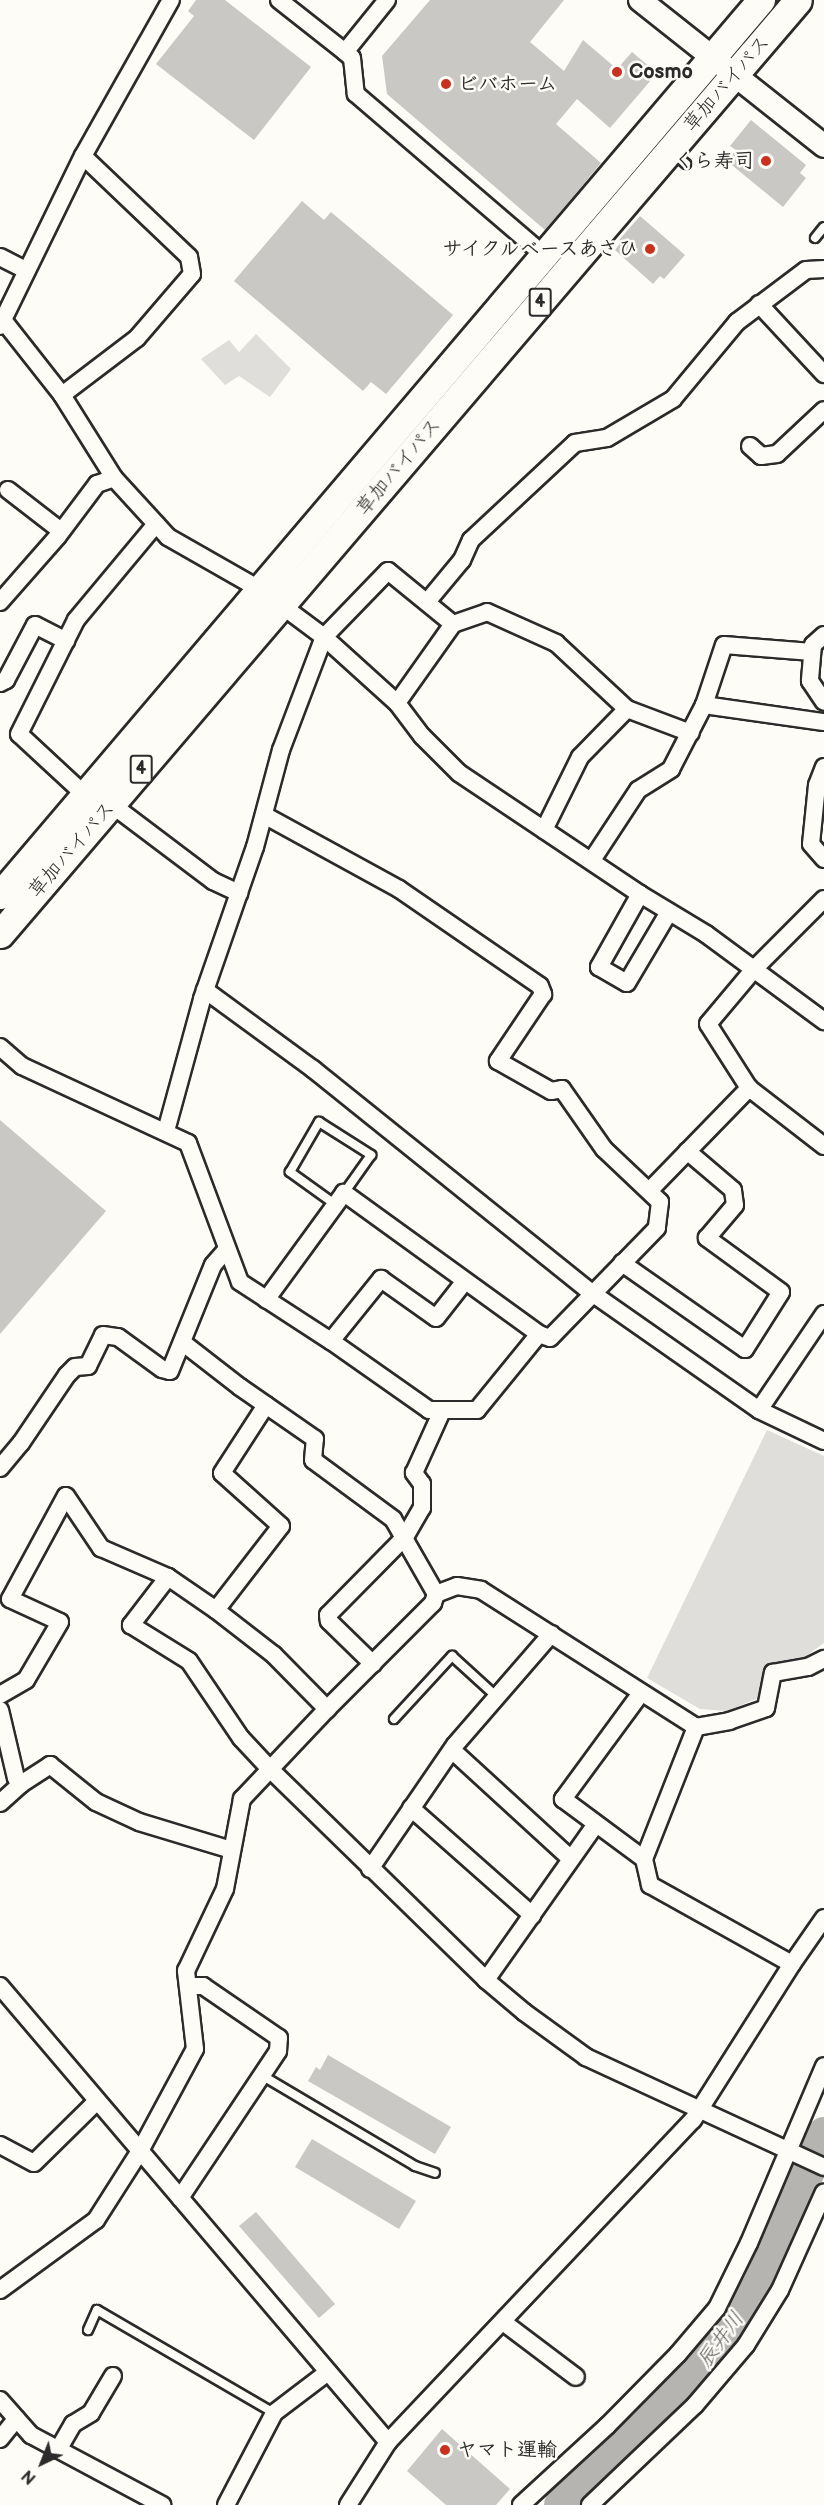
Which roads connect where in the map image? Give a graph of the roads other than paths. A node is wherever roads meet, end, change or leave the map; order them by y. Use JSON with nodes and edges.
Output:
{"nodes":[{"id":1,"x":171,"y":0,"type":"edge"},
{"id":2,"x":279,"y":0,"type":"edge"},
{"id":3,"x":387,"y":0,"type":"edge"},
{"id":4,"x":640,"y":0,"type":"edge"},
{"id":5,"x":761,"y":0,"type":"edge"},
{"id":6,"x":798,"y":0,"type":"edge"},
{"id":7,"x":345,"y":52,"type":"junction"},
{"id":8,"x":712,"y":57,"type":"junction"},
{"id":9,"x":735,"y":76,"type":"junction"},
{"id":10,"x":824,"y":146,"type":"edge"},
{"id":11,"x":83,"y":156,"type":"junction"},
{"id":12,"x":824,"y":229,"type":"edge"},
{"id":13,"x":815,"y":238,"type":"dead end"},
{"id":14,"x":544,"y":255,"type":"junction"},
{"id":15,"x":0,"y":257,"type":"edge"},
{"id":16,"x":824,"y":269,"type":"edge"},
{"id":17,"x":26,"y":270,"type":"junction"},
{"id":18,"x":759,"y":304,"type":"junction"},
{"id":19,"x":2,"y":323,"type":"edge"},
{"id":20,"x":824,"y":374,"type":"edge"},
{"id":21,"x":62,"y":395,"type":"junction"},
{"id":22,"x":824,"y":410,"type":"edge"},
{"id":23,"x":750,"y":446,"type":"dead end"},
{"id":24,"x":114,"y":478,"type":"junction"},
{"id":25,"x":8,"y":490,"type":"dead end"},
{"id":26,"x":156,"y":525,"type":"junction"},
{"id":27,"x":61,"y":531,"type":"junction"},
{"id":28,"x":271,"y":596,"type":"junction"},
{"id":29,"x":0,"y":602,"type":"edge"},
{"id":30,"x":427,"y":602,"type":"junction"},
{"id":31,"x":453,"y":624,"type":"junction"},
{"id":32,"x":824,"y":635,"type":"edge"},
{"id":33,"x":324,"y":637,"type":"junction"},
{"id":34,"x":66,"y":641,"type":"junction"},
{"id":35,"x":812,"y":652,"type":"junction"},
{"id":36,"x":0,"y":683,"type":"edge"},
{"id":37,"x":824,"y":702,"type":"edge"},
{"id":38,"x":397,"y":704,"type":"junction"},
{"id":39,"x":704,"y":705,"type":"junction"},
{"id":40,"x":627,"y":709,"type":"junction"},
{"id":41,"x":824,"y":722,"type":"edge"},
{"id":42,"x":691,"y":733,"type":"junction"},
{"id":43,"x":824,"y":767,"type":"edge"},
{"id":44,"x":99,"y":800,"type":"junction"},
{"id":45,"x":264,"y":815,"type":"junction"},
{"id":46,"x":544,"y":830,"type":"junction"},
{"id":47,"x":824,"y":859,"type":"edge"},
{"id":48,"x":592,"y":860,"type":"junction"},
{"id":49,"x":239,"y":893,"type":"junction"},
{"id":50,"x":640,"y":894,"type":"junction"},
{"id":51,"x":0,"y":895,"type":"edge"},
{"id":52,"x":824,"y":899,"type":"edge"},
{"id":53,"x":669,"y":912,"type":"junction"},
{"id":54,"x":0,"y":934,"type":"edge"},
{"id":55,"x":755,"y":968,"type":"junction"},
{"id":56,"x":205,"y":990,"type":"junction"},
{"id":57,"x":824,"y":1021,"type":"edge"},
{"id":58,"x":0,"y":1047,"type":"edge"},
{"id":59,"x":749,"y":1088,"type":"junction"},
{"id":60,"x":166,"y":1131,"type":"junction"},
{"id":61,"x":824,"y":1146,"type":"edge"},
{"id":62,"x":687,"y":1151,"type":"junction"},
{"id":63,"x":649,"y":1191,"type":"junction"},
{"id":64,"x":340,"y":1199,"type":"junction"},
{"id":65,"x":226,"y":1250,"type":"junction"},
{"id":66,"x":622,"y":1263,"type":"junction"},
{"id":67,"x":465,"y":1281,"type":"junction"},
{"id":68,"x":592,"y":1293,"type":"junction"},
{"id":69,"x":266,"y":1300,"type":"junction"},
{"id":70,"x":824,"y":1314,"type":"edge"},
{"id":71,"x":539,"y":1334,"type":"junction"},
{"id":72,"x":331,"y":1341,"type":"junction"},
{"id":73,"x":182,"y":1342,"type":"junction"},
{"id":74,"x":266,"y":1405,"type":"junction"},
{"id":75,"x":759,"y":1410,"type":"junction"},
{"id":76,"x":442,"y":1411,"type":"junction"},
{"id":77,"x":824,"y":1441,"type":"edge"},
{"id":78,"x":0,"y":1467,"type":"edge"},
{"id":79,"x":405,"y":1537,"type":"junction"},
{"id":80,"x":168,"y":1577,"type":"junction"},
{"id":81,"x":436,"y":1594,"type":"junction"},
{"id":82,"x":216,"y":1610,"type":"junction"},
{"id":83,"x":552,"y":1634,"type":"junction"},
{"id":84,"x":824,"y":1659,"type":"edge"},
{"id":85,"x":373,"y":1664,"type":"junction"},
{"id":86,"x":641,"y":1694,"type":"junction"},
{"id":87,"x":0,"y":1695,"type":"edge"},
{"id":88,"x":496,"y":1696,"type":"junction"},
{"id":89,"x":327,"y":1709,"type":"junction"},
{"id":90,"x":0,"y":1710,"type":"edge"},
{"id":91,"x":394,"y":1719,"type":"dead end"},
{"id":92,"x":696,"y":1727,"type":"junction"},
{"id":93,"x":452,"y":1750,"type":"junction"},
{"id":94,"x":270,"y":1769,"type":"junction"},
{"id":95,"x":21,"y":1784,"type":"junction"},
{"id":96,"x":0,"y":1803,"type":"edge"},
{"id":97,"x":411,"y":1808,"type":"junction"},
{"id":98,"x":596,"y":1824,"type":"junction"},
{"id":99,"x":232,"y":1850,"type":"junction"},
{"id":100,"x":571,"y":1859,"type":"junction"},
{"id":101,"x":645,"y":1859,"type":"junction"},
{"id":102,"x":370,"y":1869,"type":"junction"},
{"id":103,"x":532,"y":1915,"type":"junction"},
{"id":104,"x":824,"y":1918,"type":"edge"},
{"id":105,"x":792,"y":1964,"type":"junction"},
{"id":106,"x":486,"y":1980,"type":"junction"},
{"id":107,"x":0,"y":1986,"type":"edge"},
{"id":108,"x":188,"y":1986,"type":"junction"},
{"id":109,"x":824,"y":2066,"type":"edge"},
{"id":110,"x":263,"y":2076,"type":"junction"},
{"id":111,"x":97,"y":2101,"type":"junction"},
{"id":112,"x":698,"y":2110,"type":"junction"},
{"id":113,"x":0,"y":2145,"type":"edge"},
{"id":114,"x":140,"y":2151,"type":"junction"},
{"id":115,"x":792,"y":2153,"type":"junction"},
{"id":116,"x":824,"y":2167,"type":"edge"},
{"id":117,"x":435,"y":2173,"type":"dead end"},
{"id":118,"x":824,"y":2192,"type":"edge"},
{"id":119,"x":180,"y":2198,"type":"junction"},
{"id":120,"x":0,"y":2290,"type":"edge"},
{"id":121,"x":503,"y":2322,"type":"junction"},
{"id":122,"x":88,"y":2330,"type":"dead end"},
{"id":123,"x":328,"y":2372,"type":"junction"},
{"id":124,"x":113,"y":2376,"type":"dead end"},
{"id":125,"x":576,"y":2377,"type":"dead end"},
{"id":126,"x":0,"y":2400,"type":"edge"},
{"id":127,"x":274,"y":2413,"type":"junction"},
{"id":128,"x":16,"y":2419,"type":"junction"},
{"id":129,"x":0,"y":2439,"type":"edge"},
{"id":130,"x":387,"y":2442,"type":"junction"},
{"id":131,"x":58,"y":2450,"type":"junction"},
{"id":132,"x":159,"y":2504,"type":"edge"},
{"id":133,"x":226,"y":2505,"type":"edge"},
{"id":134,"x":348,"y":2505,"type":"edge"},
{"id":135,"x":521,"y":2505,"type":"edge"},
{"id":136,"x":590,"y":2505,"type":"edge"}],
"edges":[{"from":1,"to":11,"type":"street"},
{"from":2,"to":7,"type":"street"},
{"from":3,"to":7,"type":"street"},
{"from":4,"to":8,"type":"main road"},
{"from":5,"to":8,"type":"highway","name":"草加バイパス","number":"4"},
{"from":6,"to":9,"type":"highway","name":"草加バイパス","number":"4"},
{"from":7,"to":14,"type":"street"},
{"from":8,"to":9,"type":"main road"},
{"from":8,"to":14,"type":"highway","name":"草加バイパス","number":"4"},
{"from":9,"to":10,"type":"main road"},
{"from":9,"to":28,"type":"highway","name":"草加バイパス","number":"4"},
{"from":11,"to":17,"type":"street"},
{"from":11,"to":21,"type":"street"},
{"from":12,"to":13,"type":"lane"},
{"from":14,"to":28,"type":"highway","name":"草加バイパス","number":"4"},
{"from":15,"to":17,"type":"street"},
{"from":16,"to":18,"type":"street"},
{"from":17,"to":19,"type":"street"},
{"from":18,"to":20,"type":"street"},
{"from":18,"to":30,"type":"street"},
{"from":19,"to":21,"type":"street"},
{"from":21,"to":24,"type":"street"},
{"from":22,"to":23,"type":"street"},
{"from":24,"to":26,"type":"street"},
{"from":24,"to":27,"type":"street"},
{"from":25,"to":27,"type":"street"},
{"from":26,"to":28,"type":"street"},
{"from":26,"to":34,"type":"street"},
{"from":27,"to":29,"type":"street"},
{"from":28,"to":33,"type":"street"},
{"from":28,"to":44,"type":"highway","name":"草加バイパス","number":"4"},
{"from":30,"to":31,"type":"street"},
{"from":30,"to":33,"type":"street"},
{"from":31,"to":38,"type":"street"},
{"from":31,"to":40,"type":"street"},
{"from":32,"to":35,"type":"street"},
{"from":33,"to":38,"type":"street"},
{"from":33,"to":45,"type":"street"},
{"from":34,"to":36,"type":"street"},
{"from":34,"to":44,"type":"street"},
{"from":35,"to":37,"type":"street"},
{"from":35,"to":39,"type":"street"},
{"from":38,"to":46,"type":"street"},
{"from":39,"to":41,"type":"street"},
{"from":39,"to":42,"type":"street"},
{"from":40,"to":42,"type":"street"},
{"from":40,"to":46,"type":"street"},
{"from":42,"to":48,"type":"street"},
{"from":43,"to":47,"type":"street"},
{"from":44,"to":49,"type":"street"},
{"from":44,"to":51,"type":"highway","name":"草加バイパス","number":"4"},
{"from":44,"to":54,"type":"highway","name":"草加バイパス","number":"4"},
{"from":45,"to":49,"type":"street"},
{"from":45,"to":63,"type":"street"},
{"from":46,"to":48,"type":"street"},
{"from":48,"to":50,"type":"street"},
{"from":49,"to":56,"type":"street"},
{"from":50,"to":53,"type":"street"},
{"from":50,"to":53,"type":"street"},
{"from":52,"to":55,"type":"street"},
{"from":53,"to":55,"type":"street"},
{"from":55,"to":57,"type":"street"},
{"from":55,"to":59,"type":"street"},
{"from":56,"to":60,"type":"street"},
{"from":56,"to":68,"type":"street"},
{"from":58,"to":60,"type":"street"},
{"from":59,"to":61,"type":"street"},
{"from":59,"to":62,"type":"street"},
{"from":60,"to":65,"type":"street"},
{"from":62,"to":63,"type":"street"},
{"from":62,"to":66,"type":"street"},
{"from":63,"to":66,"type":"street"},
{"from":64,"to":64,"type":"lane"},
{"from":64,"to":67,"type":"street"},
{"from":64,"to":69,"type":"street"},
{"from":65,"to":69,"type":"street"},
{"from":65,"to":73,"type":"street"},
{"from":66,"to":68,"type":"street"},
{"from":67,"to":71,"type":"street"},
{"from":67,"to":72,"type":"street"},
{"from":68,"to":71,"type":"street"},
{"from":68,"to":75,"type":"street"},
{"from":69,"to":72,"type":"street"},
{"from":70,"to":75,"type":"street"},
{"from":71,"to":76,"type":"street"},
{"from":72,"to":76,"type":"street"},
{"from":73,"to":74,"type":"street"},
{"from":73,"to":78,"type":"street"},
{"from":74,"to":79,"type":"street"},
{"from":74,"to":82,"type":"street"},
{"from":75,"to":77,"type":"street"},
{"from":76,"to":79,"type":"street"},
{"from":79,"to":81,"type":"street"},
{"from":79,"to":85,"type":"street"},
{"from":80,"to":82,"type":"street"},
{"from":80,"to":87,"type":"street"},
{"from":80,"to":94,"type":"street"},
{"from":81,"to":83,"type":"street"},
{"from":81,"to":85,"type":"street"},
{"from":82,"to":89,"type":"street"},
{"from":83,"to":86,"type":"street"},
{"from":83,"to":88,"type":"street"},
{"from":84,"to":92,"type":"street"},
{"from":85,"to":89,"type":"street"},
{"from":86,"to":92,"type":"street"},
{"from":86,"to":98,"type":"street"},
{"from":88,"to":91,"type":"lane"},
{"from":88,"to":93,"type":"street"},
{"from":89,"to":94,"type":"street"},
{"from":90,"to":95,"type":"street"},
{"from":92,"to":101,"type":"street"},
{"from":93,"to":97,"type":"street"},
{"from":93,"to":100,"type":"street"},
{"from":94,"to":99,"type":"street"},
{"from":94,"to":102,"type":"street"},
{"from":95,"to":96,"type":"street"},
{"from":95,"to":99,"type":"street"},
{"from":97,"to":102,"type":"street"},
{"from":97,"to":103,"type":"street"},
{"from":98,"to":100,"type":"street"},
{"from":98,"to":101,"type":"street"},
{"from":99,"to":108,"type":"street"},
{"from":100,"to":103,"type":"street"},
{"from":101,"to":105,"type":"street"},
{"from":102,"to":106,"type":"street"},
{"from":103,"to":106,"type":"street"},
{"from":104,"to":105,"type":"street"},
{"from":105,"to":112,"type":"street"},
{"from":106,"to":112,"type":"street"},
{"from":107,"to":111,"type":"street"},
{"from":108,"to":110,"type":"street"},
{"from":108,"to":114,"type":"street"},
{"from":109,"to":115,"type":"street"},
{"from":110,"to":117,"type":"lane"},
{"from":110,"to":119,"type":"street"},
{"from":111,"to":113,"type":"street"},
{"from":111,"to":114,"type":"street"},
{"from":112,"to":115,"type":"street"},
{"from":112,"to":121,"type":"street"},
{"from":114,"to":119,"type":"street"},
{"from":114,"to":120,"type":"street"},
{"from":115,"to":116,"type":"street"},
{"from":115,"to":135,"type":"street"},
{"from":118,"to":136,"type":"street"},
{"from":119,"to":123,"type":"street"},
{"from":121,"to":125,"type":"street"},
{"from":121,"to":130,"type":"street"},
{"from":122,"to":127,"type":"lane"},
{"from":123,"to":127,"type":"street"},
{"from":123,"to":130,"type":"street"},
{"from":124,"to":131,"type":"street"},
{"from":126,"to":128,"type":"street"},
{"from":127,"to":133,"type":"street"},
{"from":128,"to":129,"type":"street"},
{"from":128,"to":131,"type":"street"},
{"from":130,"to":134,"type":"street"},
{"from":131,"to":132,"type":"street"}]}
